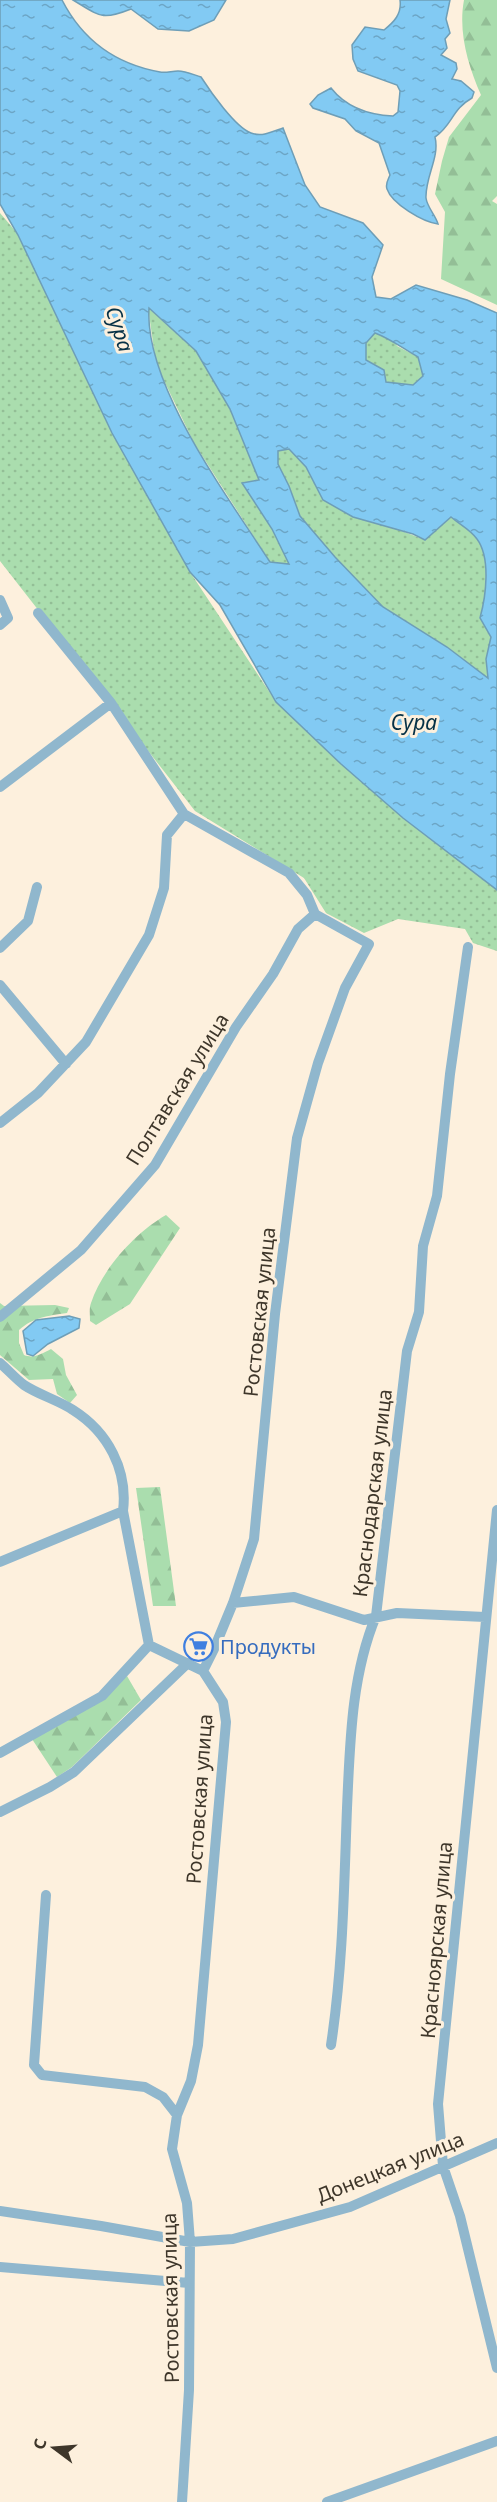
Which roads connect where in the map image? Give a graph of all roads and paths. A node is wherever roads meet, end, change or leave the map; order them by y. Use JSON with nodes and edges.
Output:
{"nodes":[{"id":1,"x":0,"y":600,"type":"edge"},
{"id":2,"x":38,"y":613,"type":"dead end"},
{"id":3,"x":4,"y":622,"type":"edge"},
{"id":4,"x":111,"y":703,"type":"junction"},
{"id":5,"x":0,"y":787,"type":"edge"},
{"id":6,"x":184,"y":814,"type":"junction"},
{"id":7,"x":37,"y":887,"type":"dead end"},
{"id":8,"x":315,"y":914,"type":"junction"},
{"id":9,"x":468,"y":947,"type":"dead end"},
{"id":10,"x":0,"y":948,"type":"edge"},
{"id":11,"x":0,"y":985,"type":"edge"},
{"id":12,"x":66,"y":1064,"type":"junction"},
{"id":13,"x":0,"y":1124,"type":"edge"},
{"id":14,"x":0,"y":1317,"type":"edge"},
{"id":15,"x":0,"y":1363,"type":"edge"},
{"id":16,"x":497,"y":1510,"type":"edge"},
{"id":17,"x":123,"y":1511,"type":"junction"},
{"id":18,"x":0,"y":1562,"type":"edge"},
{"id":19,"x":233,"y":1603,"type":"junction"},
{"id":20,"x":376,"y":1616,"type":"junction"},
{"id":21,"x":485,"y":1617,"type":"junction"},
{"id":22,"x":149,"y":1645,"type":"junction"},
{"id":23,"x":188,"y":1663,"type":"junction"},
{"id":24,"x":203,"y":1671,"type":"junction"},
{"id":25,"x":0,"y":1753,"type":"edge"},
{"id":26,"x":0,"y":1812,"type":"edge"},
{"id":27,"x":46,"y":1895,"type":"dead end"},
{"id":28,"x":331,"y":2045,"type":"dead end"},
{"id":29,"x":177,"y":2115,"type":"junction"},
{"id":30,"x":497,"y":2143,"type":"edge"},
{"id":31,"x":443,"y":2166,"type":"junction"},
{"id":32,"x":0,"y":2211,"type":"edge"},
{"id":33,"x":190,"y":2242,"type":"junction"},
{"id":34,"x":0,"y":2267,"type":"edge"},
{"id":35,"x":189,"y":2283,"type":"junction"},
{"id":36,"x":497,"y":2368,"type":"edge"},
{"id":37,"x":497,"y":2441,"type":"edge"},
{"id":38,"x":182,"y":2502,"type":"edge"},
{"id":39,"x":327,"y":2502,"type":"edge"}],
"edges":[{"from":1,"to":3,"type":"street"},
{"from":2,"to":4,"type":"street"},
{"from":4,"to":5,"type":"street"},
{"from":4,"to":6,"type":"street"},
{"from":6,"to":8,"type":"street"},
{"from":6,"to":12,"type":"street"},
{"from":7,"to":10,"type":"street"},
{"from":8,"to":14,"type":"street","name":"Полтавская улица"},
{"from":8,"to":19,"type":"street","name":"Ростовская улица"},
{"from":9,"to":20,"type":"street","name":"Краснодарская улица"},
{"from":11,"to":12,"type":"street"},
{"from":12,"to":13,"type":"street"},
{"from":15,"to":17,"type":"street"},
{"from":16,"to":21,"type":"street","name":"Красноярская улица"},
{"from":17,"to":18,"type":"street"},
{"from":17,"to":22,"type":"street"},
{"from":19,"to":20,"type":"street"},
{"from":19,"to":24,"type":"street","name":"Ростовская улица"},
{"from":20,"to":21,"type":"street"},
{"from":20,"to":28,"type":"street","name":"Краснодарская улица"},
{"from":21,"to":31,"type":"street","name":"Красноярская улица"},
{"from":22,"to":23,"type":"street"},
{"from":22,"to":25,"type":"street"},
{"from":23,"to":24,"type":"street"},
{"from":23,"to":26,"type":"street"},
{"from":24,"to":29,"type":"street","name":"Ростовская улица"},
{"from":27,"to":29,"type":"street"},
{"from":29,"to":33,"type":"street","name":"Ростовская улица"},
{"from":30,"to":31,"type":"street","name":"Донецкая улица"},
{"from":31,"to":33,"type":"street","name":"Донецкая улица"},
{"from":31,"to":36,"type":"street","name":"Красноярская улица"},
{"from":32,"to":33,"type":"street","name":"Донецкая улица"},
{"from":33,"to":35,"type":"street","name":"Ростовская улица"},
{"from":34,"to":35,"type":"street"},
{"from":35,"to":38,"type":"street","name":"Ростовская улица"},
{"from":37,"to":39,"type":"street"}]}
